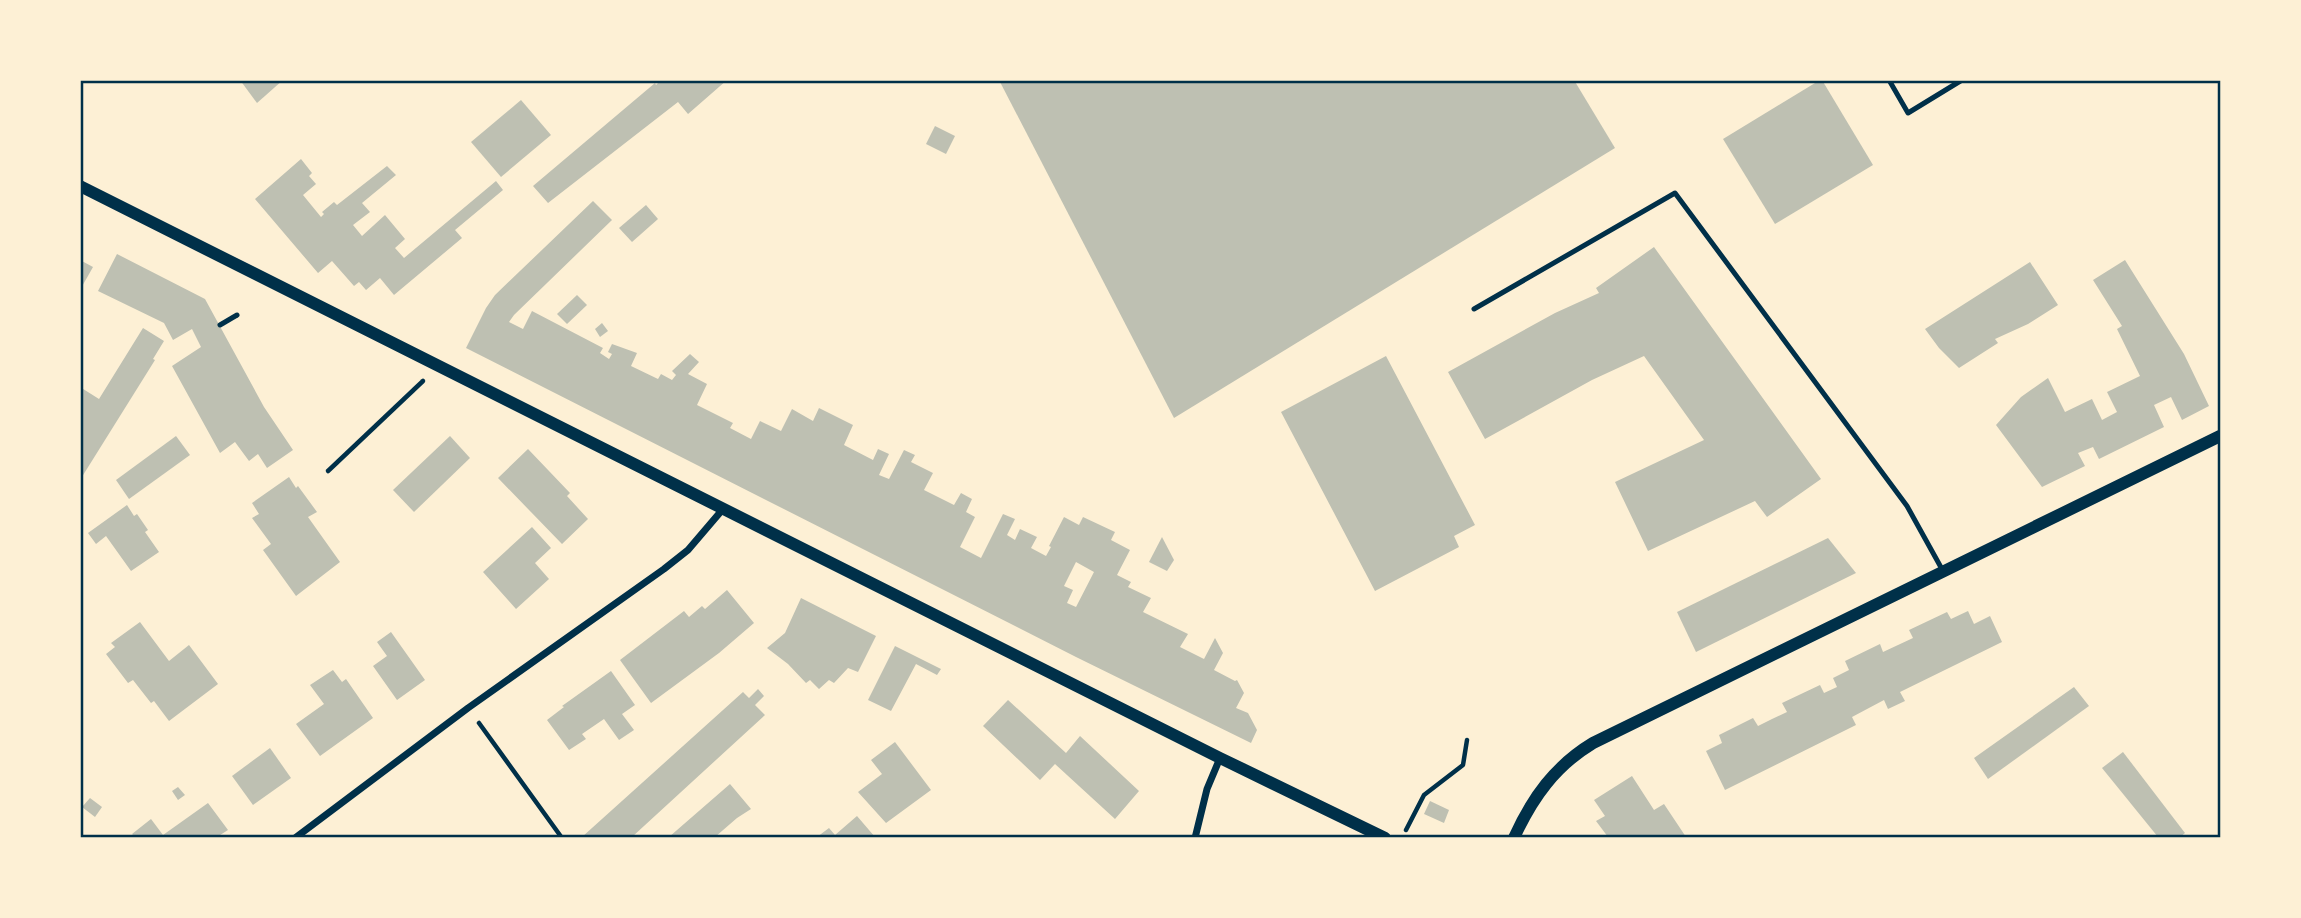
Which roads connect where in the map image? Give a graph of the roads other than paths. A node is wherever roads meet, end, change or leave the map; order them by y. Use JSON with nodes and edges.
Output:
{"nodes":[{"id":1,"x":1889,"y":80,"type":"edge"},
{"id":2,"x":1962,"y":80,"type":"edge"},
{"id":3,"x":80,"y":186,"type":"edge"},
{"id":4,"x":1474,"y":309,"type":"dead end"},
{"id":5,"x":237,"y":315,"type":"dead end"},
{"id":6,"x":220,"y":326,"type":"dead end"},
{"id":7,"x":2221,"y":436,"type":"edge"},
{"id":8,"x":723,"y":509,"type":"junction"},
{"id":9,"x":1943,"y":572,"type":"junction"},
{"id":10,"x":1220,"y":758,"type":"junction"},
{"id":11,"x":295,"y":838,"type":"edge"},
{"id":12,"x":1195,"y":838,"type":"edge"},
{"id":13,"x":1385,"y":838,"type":"edge"},
{"id":14,"x":1514,"y":838,"type":"edge"}],
"edges":[{"from":1,"to":2,"type":"lane"},
{"from":3,"to":8,"type":"street"},
{"from":4,"to":9,"type":"lane"},
{"from":5,"to":6,"type":"lane"},
{"from":7,"to":9,"type":"street"},
{"from":8,"to":10,"type":"street"},
{"from":8,"to":11,"type":"street"},
{"from":9,"to":14,"type":"street"},
{"from":10,"to":12,"type":"street"},
{"from":10,"to":13,"type":"street"}]}
